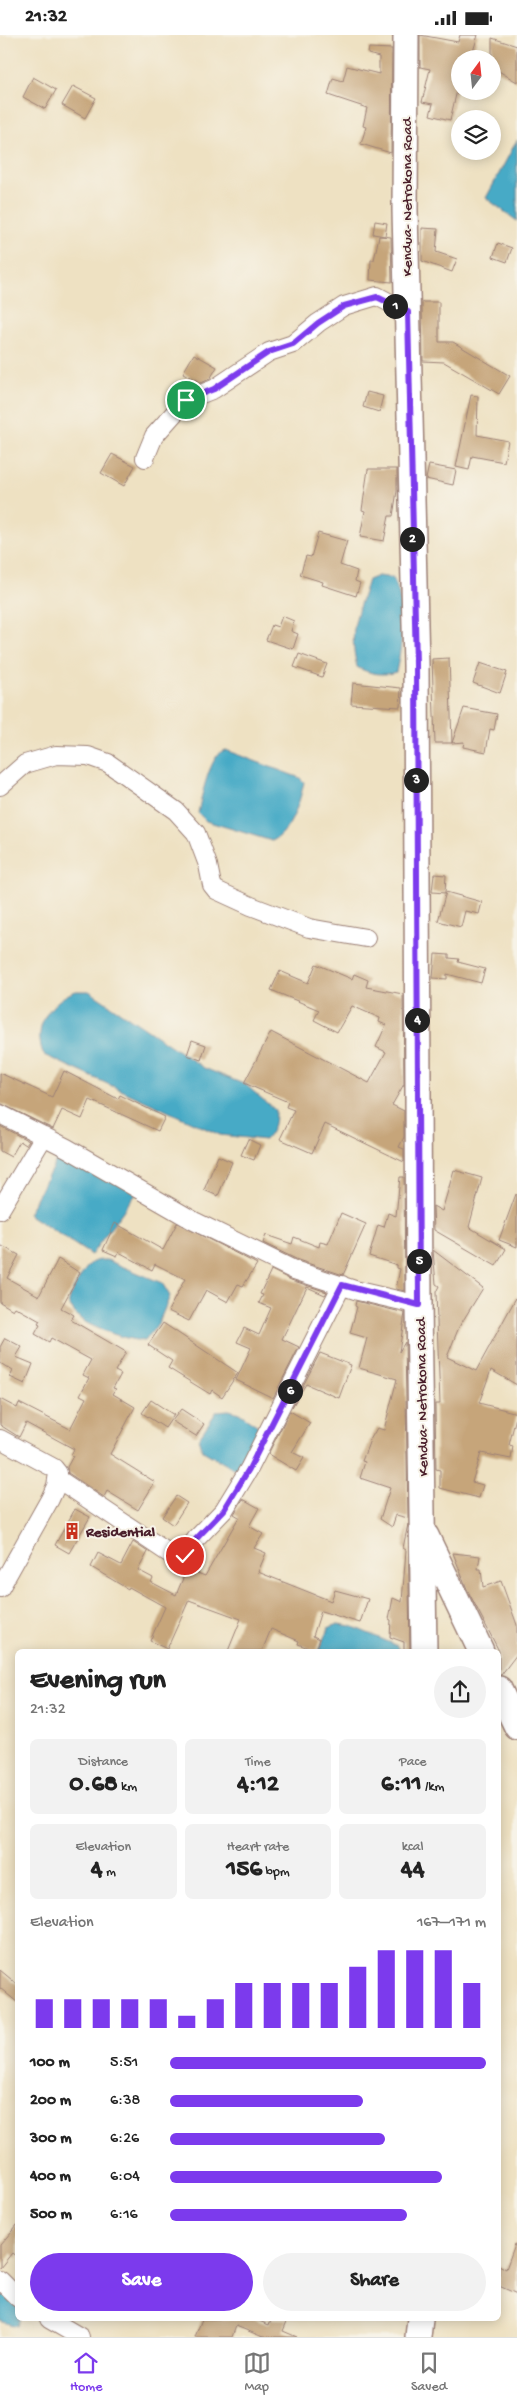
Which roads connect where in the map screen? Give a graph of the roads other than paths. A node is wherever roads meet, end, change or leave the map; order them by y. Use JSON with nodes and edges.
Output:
{"nodes":[{"id":1,"x":406,"y":35,"type":"edge"},
{"id":2,"x":408,"y":312,"type":"junction"},
{"id":3,"x":146,"y":458,"type":"dead end"},
{"id":4,"x":0,"y":786,"type":"edge"},
{"id":5,"x":366,"y":938,"type":"dead end"},
{"id":6,"x":0,"y":1114,"type":"edge"},
{"id":7,"x":44,"y":1136,"type":"junction"},
{"id":8,"x":0,"y":1210,"type":"edge"},
{"id":9,"x":342,"y":1285,"type":"junction"},
{"id":10,"x":419,"y":1305,"type":"junction"},
{"id":11,"x":0,"y":1439,"type":"edge"},
{"id":12,"x":58,"y":1479,"type":"junction"},
{"id":13,"x":423,"y":1529,"type":"junction"},
{"id":14,"x":0,"y":1588,"type":"edge"},
{"id":15,"x":424,"y":1649,"type":"edge"},
{"id":16,"x":480,"y":1649,"type":"edge"},
{"id":17,"x":501,"y":1693,"type":"edge"},
{"id":18,"x":517,"y":1727,"type":"edge"},
{"id":19,"x":0,"y":2280,"type":"edge"},
{"id":20,"x":15,"y":2295,"type":"edge"},
{"id":21,"x":52,"y":2321,"type":"edge"},
{"id":22,"x":420,"y":2321,"type":"edge"},
{"id":23,"x":80,"y":2337,"type":"edge"},
{"id":24,"x":418,"y":2337,"type":"edge"}],
"edges":[{"from":1,"to":2,"type":"main road","name":"Kendua- Netrokona Road"},
{"from":2,"to":3,"type":"street"},
{"from":2,"to":10,"type":"main road","name":"Kendua- Netrokona Road"},
{"from":4,"to":5,"type":"street"},
{"from":6,"to":7,"type":"street"},
{"from":7,"to":8,"type":"street"},
{"from":7,"to":9,"type":"street"},
{"from":9,"to":10,"type":"street"},
{"from":9,"to":12,"type":"street"},
{"from":10,"to":13,"type":"main road","name":"Kendua- Netrokona Road"},
{"from":11,"to":12,"type":"street"},
{"from":12,"to":14,"type":"street"},
{"from":13,"to":15,"type":"main road","name":"Kendua- Netrokona Road"},
{"from":13,"to":16,"type":"main road"},
{"from":17,"to":18,"type":"main road"},
{"from":19,"to":20,"type":"street"},
{"from":21,"to":23,"type":"street"},
{"from":22,"to":24,"type":"main road"}]}
